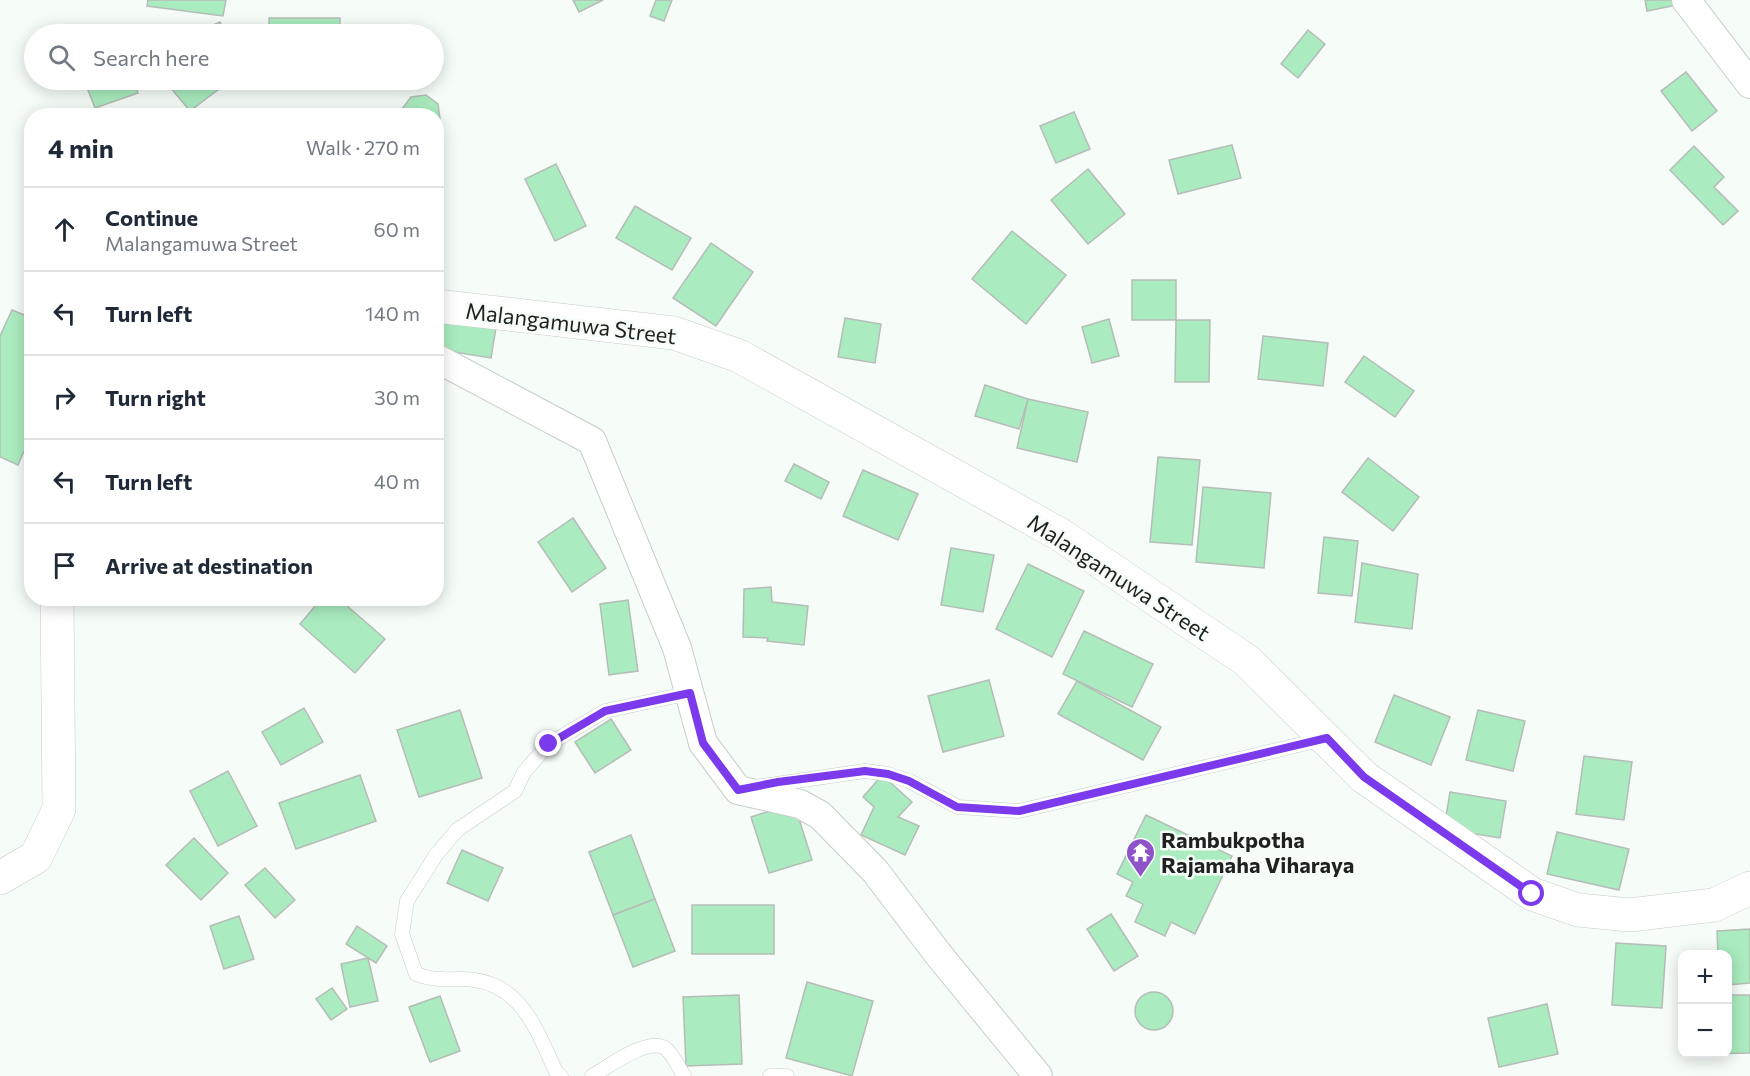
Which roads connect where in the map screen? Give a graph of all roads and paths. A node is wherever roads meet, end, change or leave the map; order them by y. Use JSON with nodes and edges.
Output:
{"nodes":[{"id":1,"x":1686,"y":0,"type":"edge"},
{"id":2,"x":1750,"y":84,"type":"edge"},
{"id":3,"x":444,"y":307,"type":"edge"},
{"id":4,"x":444,"y":362,"type":"edge"},
{"id":5,"x":57,"y":606,"type":"edge"},
{"id":6,"x":690,"y":693,"type":"junction"},
{"id":7,"x":1327,"y":738,"type":"junction"},
{"id":8,"x":738,"y":790,"type":"junction"},
{"id":9,"x":0,"y":878,"type":"edge"},
{"id":10,"x":1750,"y":888,"type":"edge"},
{"id":11,"x":561,"y":1076,"type":"edge"},
{"id":12,"x":592,"y":1076,"type":"edge"},
{"id":13,"x":684,"y":1076,"type":"edge"},
{"id":14,"x":770,"y":1076,"type":"edge"},
{"id":15,"x":787,"y":1076,"type":"edge"},
{"id":16,"x":1038,"y":1076,"type":"edge"}],
"edges":[{"from":1,"to":2,"type":"street"},
{"from":3,"to":7,"type":"street","name":"Malangamuwa Street"},
{"from":4,"to":6,"type":"street"},
{"from":5,"to":9,"type":"street"},
{"from":6,"to":8,"type":"street"},
{"from":6,"to":11,"type":"lane"},
{"from":7,"to":8,"type":"lane"},
{"from":7,"to":10,"type":"street","name":"Malangamuwa Street"},
{"from":8,"to":16,"type":"street"},
{"from":12,"to":13,"type":"lane"},
{"from":14,"to":15,"type":"lane"}]}
